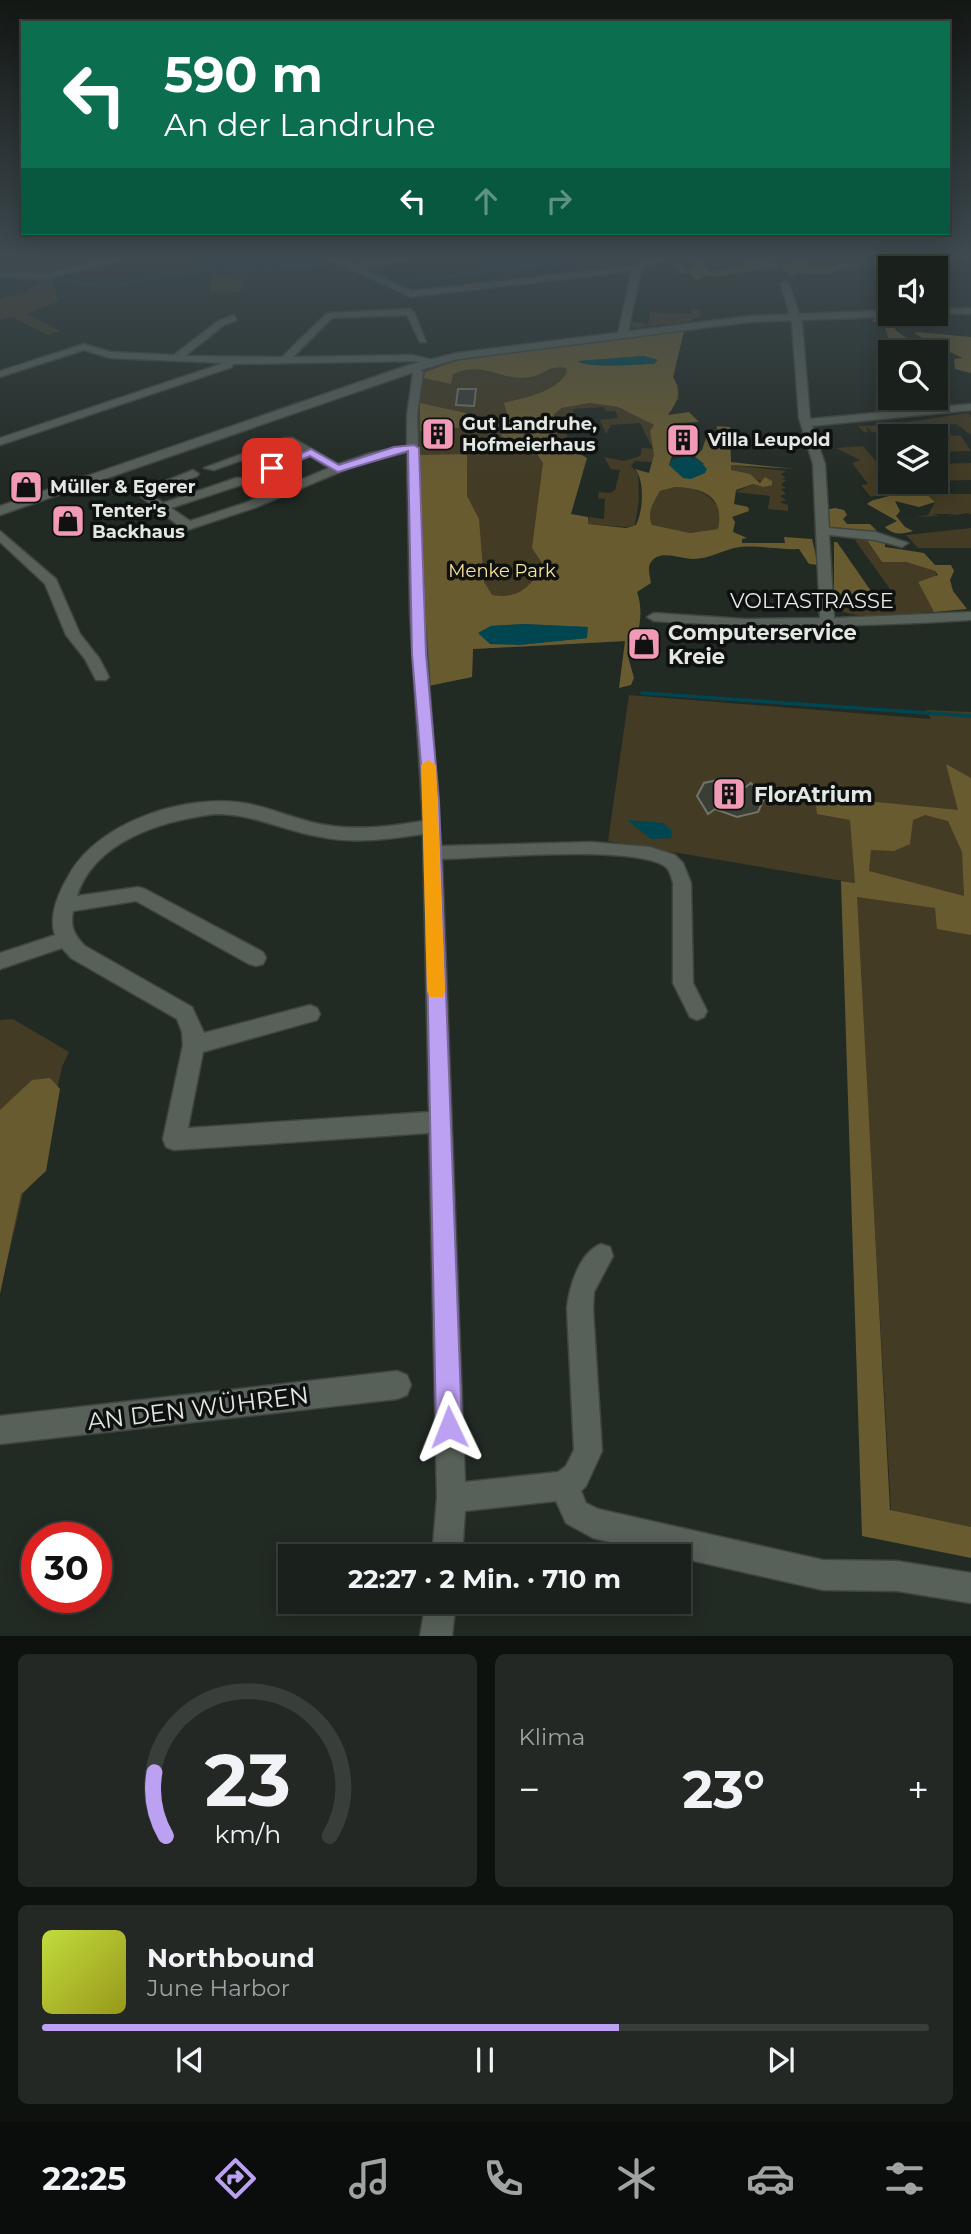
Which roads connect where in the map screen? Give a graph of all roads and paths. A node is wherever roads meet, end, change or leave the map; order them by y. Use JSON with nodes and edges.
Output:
{"nodes":[{"id":1,"x":210,"y":331,"type":"edge"},
{"id":2,"x":314,"y":331,"type":"edge"},
{"id":3,"x":419,"y":331,"type":"edge"},
{"id":4,"x":641,"y":331,"type":"edge"},
{"id":5,"x":795,"y":331,"type":"edge"},
{"id":6,"x":623,"y":333,"type":"joint"},
{"id":7,"x":423,"y":340,"type":"dead end"},
{"id":8,"x":175,"y":359,"type":"junction"},
{"id":9,"x":237,"y":361,"type":"junction"},
{"id":10,"x":284,"y":361,"type":"junction"},
{"id":11,"x":430,"y":362,"type":"junction"},
{"id":12,"x":413,"y":368,"type":"junction"},
{"id":13,"x":0,"y":374,"type":"edge"},
{"id":14,"x":971,"y":407,"type":"edge"},
{"id":15,"x":806,"y":424,"type":"junction"},
{"id":16,"x":0,"y":442,"type":"edge"},
{"id":17,"x":414,"y":448,"type":"junction"},
{"id":18,"x":311,"y":452,"type":"junction"},
{"id":19,"x":209,"y":468,"type":"dead end"},
{"id":20,"x":338,"y":469,"type":"junction"},
{"id":21,"x":193,"y":474,"type":"dead end"},
{"id":22,"x":253,"y":476,"type":"dead end"},
{"id":23,"x":240,"y":481,"type":"dead end"},
{"id":24,"x":162,"y":507,"type":"junction"},
{"id":25,"x":0,"y":511,"type":"edge"},
{"id":26,"x":188,"y":526,"type":"junction"},
{"id":27,"x":824,"y":531,"type":"junction"},
{"id":28,"x":169,"y":532,"type":"dead end"},
{"id":29,"x":0,"y":535,"type":"edge"},
{"id":30,"x":902,"y":542,"type":"dead end"},
{"id":31,"x":971,"y":616,"type":"edge"},
{"id":32,"x":654,"y":617,"type":"dead end"},
{"id":33,"x":827,"y":622,"type":"junction"},
{"id":34,"x":101,"y":677,"type":"dead end"},
{"id":35,"x":432,"y":826,"type":"junction"},
{"id":36,"x":432,"y":853,"type":"junction"},
{"id":37,"x":66,"y":905,"type":"junction"},
{"id":38,"x":64,"y":940,"type":"junction"},
{"id":39,"x":256,"y":958,"type":"dead end"},
{"id":40,"x":0,"y":961,"type":"edge"},
{"id":41,"x":697,"y":1011,"type":"dead end"},
{"id":42,"x":310,"y":1014,"type":"dead end"},
{"id":43,"x":194,"y":1045,"type":"junction"},
{"id":44,"x":439,"y":1122,"type":"junction"},
{"id":45,"x":601,"y":1256,"type":"dead end"},
{"id":46,"x":397,"y":1385,"type":"dead end"},
{"id":47,"x":0,"y":1430,"type":"edge"},
{"id":48,"x":564,"y":1486,"type":"junction"},
{"id":49,"x":451,"y":1498,"type":"junction"},
{"id":50,"x":448,"y":1544,"type":"edge"},
{"id":51,"x":971,"y":1588,"type":"edge"},
{"id":52,"x":439,"y":1614,"type":"edge"},
{"id":53,"x":436,"y":1636,"type":"edge"}],
"edges":[{"from":1,"to":8,"type":"street"},
{"from":2,"to":10,"type":"street"},
{"from":3,"to":7,"type":"street"},
{"from":4,"to":6,"type":"main road"},
{"from":5,"to":15,"type":"street"},
{"from":6,"to":11,"type":"main road"},
{"from":8,"to":9,"type":"street"},
{"from":8,"to":13,"type":"street"},
{"from":9,"to":10,"type":"street"},
{"from":9,"to":16,"type":"street"},
{"from":10,"to":11,"type":"street"},
{"from":11,"to":12,"type":"main road"},
{"from":12,"to":17,"type":"street"},
{"from":12,"to":25,"type":"main road"},
{"from":14,"to":15,"type":"street"},
{"from":15,"to":27,"type":"street"},
{"from":17,"to":20,"type":"street"},
{"from":17,"to":35,"type":"street"},
{"from":18,"to":19,"type":"street"},
{"from":18,"to":20,"type":"street"},
{"from":18,"to":22,"type":"street"},
{"from":20,"to":26,"type":"street"},
{"from":21,"to":24,"type":"street"},
{"from":23,"to":24,"type":"street"},
{"from":24,"to":26,"type":"street"},
{"from":26,"to":28,"type":"street"},
{"from":27,"to":30,"type":"street"},
{"from":27,"to":33,"type":"street"},
{"from":29,"to":34,"type":"street"},
{"from":31,"to":33,"type":"street","name":"VOLTASTRASSE"},
{"from":32,"to":33,"type":"street","name":"VOLTASTRASSE"},
{"from":35,"to":36,"type":"street"},
{"from":35,"to":37,"type":"street"},
{"from":36,"to":41,"type":"street"},
{"from":36,"to":44,"type":"street"},
{"from":37,"to":38,"type":"street"},
{"from":37,"to":39,"type":"street"},
{"from":38,"to":40,"type":"street"},
{"from":38,"to":43,"type":"street"},
{"from":42,"to":43,"type":"street"},
{"from":43,"to":44,"type":"street"},
{"from":44,"to":49,"type":"street"},
{"from":45,"to":48,"type":"street"},
{"from":46,"to":47,"type":"street","name":"AN DEN WÜHREN"},
{"from":48,"to":49,"type":"street"},
{"from":48,"to":51,"type":"street"},
{"from":49,"to":50,"type":"street"},
{"from":52,"to":53,"type":"street"}]}
